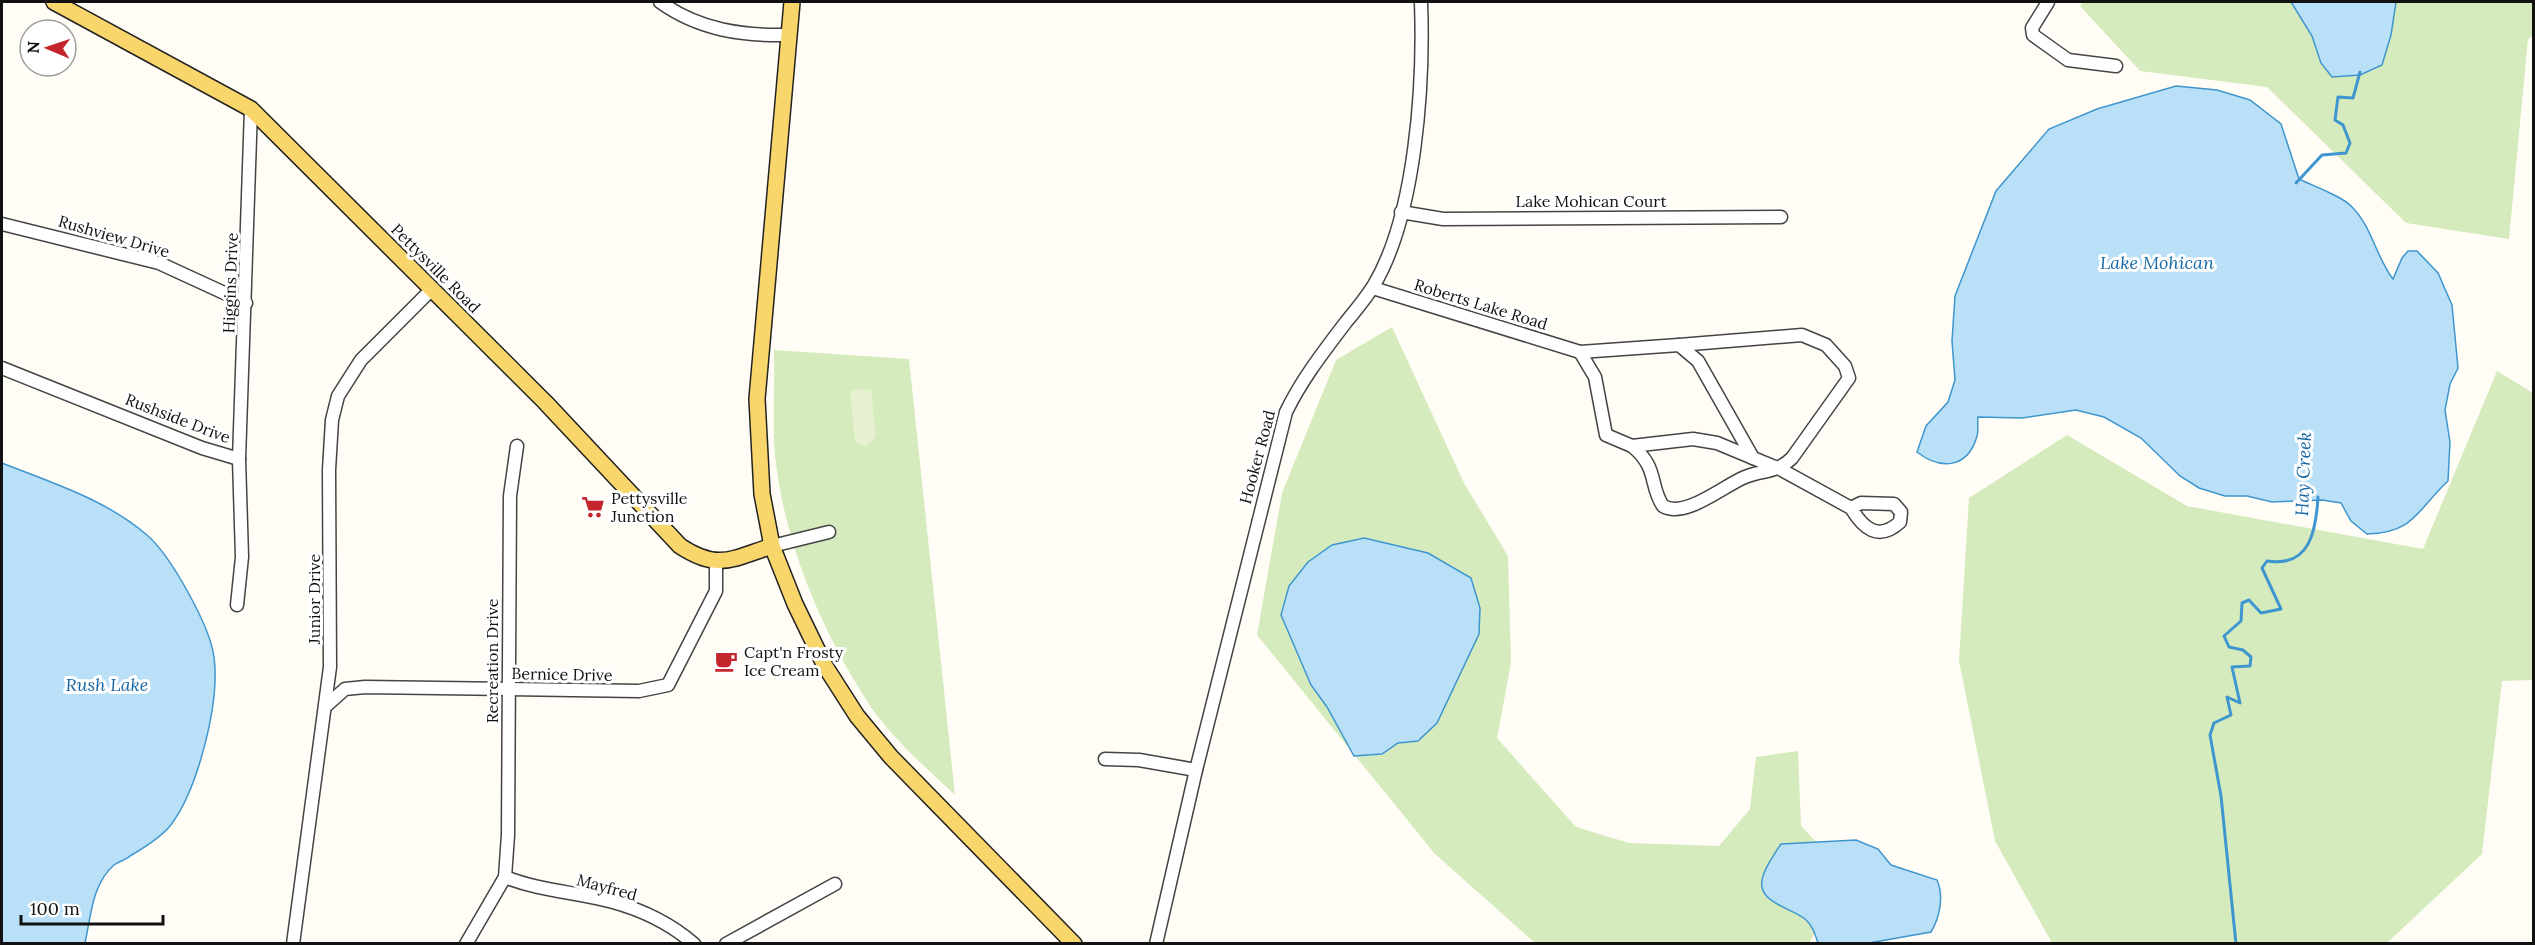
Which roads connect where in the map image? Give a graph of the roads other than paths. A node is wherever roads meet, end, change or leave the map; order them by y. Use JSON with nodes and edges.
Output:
{"nodes":[{"id":1,"x":54,"y":2,"type":"edge"},
{"id":2,"x":660,"y":2,"type":"edge"},
{"id":3,"x":792,"y":2,"type":"edge"},
{"id":4,"x":1421,"y":2,"type":"edge"},
{"id":5,"x":2048,"y":2,"type":"edge"},
{"id":6,"x":789,"y":35,"type":"junction"},
{"id":7,"x":2116,"y":66,"type":"dead end"},
{"id":8,"x":251,"y":109,"type":"junction"},
{"id":9,"x":1401,"y":212,"type":"junction"},
{"id":10,"x":1781,"y":217,"type":"dead end"},
{"id":11,"x":2,"y":224,"type":"edge"},
{"id":12,"x":1373,"y":288,"type":"junction"},
{"id":13,"x":432,"y":289,"type":"junction"},
{"id":14,"x":246,"y":303,"type":"junction"},
{"id":15,"x":1679,"y":345,"type":"junction"},
{"id":16,"x":1580,"y":352,"type":"junction"},
{"id":17,"x":2,"y":368,"type":"edge"},
{"id":18,"x":517,"y":446,"type":"dead end"},
{"id":19,"x":1632,"y":446,"type":"junction"},
{"id":20,"x":1753,"y":458,"type":"junction"},
{"id":21,"x":239,"y":459,"type":"junction"},
{"id":22,"x":1780,"y":469,"type":"junction"},
{"id":23,"x":1851,"y":508,"type":"dead end"},
{"id":24,"x":829,"y":532,"type":"dead end"},
{"id":25,"x":772,"y":546,"type":"junction"},
{"id":26,"x":716,"y":563,"type":"junction"},
{"id":27,"x":237,"y":605,"type":"dead end"},
{"id":28,"x":508,"y":690,"type":"junction"},
{"id":29,"x":327,"y":705,"type":"junction"},
{"id":30,"x":1105,"y":759,"type":"dead end"},
{"id":31,"x":1196,"y":770,"type":"junction"},
{"id":32,"x":505,"y":877,"type":"junction"},
{"id":33,"x":835,"y":884,"type":"dead end"},
{"id":34,"x":293,"y":944,"type":"edge"},
{"id":35,"x":466,"y":944,"type":"edge"},
{"id":36,"x":694,"y":944,"type":"edge"},
{"id":37,"x":726,"y":944,"type":"edge"},
{"id":38,"x":1074,"y":944,"type":"edge"},
{"id":39,"x":1156,"y":944,"type":"edge"}],
"edges":[{"from":1,"to":8,"type":"main road","name":"Pettysville Road"},
{"from":2,"to":6,"type":"street"},
{"from":3,"to":6,"type":"main road"},
{"from":4,"to":9,"type":"street","name":"Hooker Road"},
{"from":5,"to":7,"type":"street"},
{"from":6,"to":25,"type":"main road"},
{"from":8,"to":13,"type":"main road","name":"Pettysville Road"},
{"from":8,"to":14,"type":"street","name":"Higgins Drive"},
{"from":9,"to":10,"type":"street","name":"Lake Mohican Court"},
{"from":9,"to":12,"type":"street","name":"Hooker Road"},
{"from":11,"to":14,"type":"street","name":"Rushview Drive"},
{"from":12,"to":16,"type":"street","name":"Roberts Lake Road"},
{"from":12,"to":31,"type":"street","name":"Hooker Road"},
{"from":13,"to":26,"type":"main road","name":"Pettysville Road"},
{"from":13,"to":29,"type":"street","name":"Junior Drive"},
{"from":14,"to":21,"type":"street","name":"Higgins Drive"},
{"from":15,"to":16,"type":"street","name":"Roberts Lake Road"},
{"from":15,"to":20,"type":"street"},
{"from":15,"to":22,"type":"street","name":"Roberts Lake Road"},
{"from":16,"to":19,"type":"street"},
{"from":17,"to":21,"type":"street","name":"Rushside Drive"},
{"from":18,"to":28,"type":"street","name":"Recreation Drive"},
{"from":19,"to":20,"type":"street"},
{"from":19,"to":22,"type":"street"},
{"from":20,"to":22,"type":"street"},
{"from":21,"to":27,"type":"street","name":"Rushside Drive"},
{"from":22,"to":23,"type":"street"},
{"from":24,"to":25,"type":"street"},
{"from":25,"to":26,"type":"main road"},
{"from":25,"to":38,"type":"main road"},
{"from":26,"to":28,"type":"street","name":"Bernice Drive"},
{"from":28,"to":29,"type":"street","name":"Bernice Drive"},
{"from":28,"to":32,"type":"street","name":"Recreation Drive"},
{"from":29,"to":34,"type":"street","name":"Junior Drive"},
{"from":30,"to":31,"type":"street"},
{"from":31,"to":39,"type":"street","name":"Hooker Road"},
{"from":32,"to":35,"type":"street"},
{"from":32,"to":36,"type":"street","name":"Mayfred"},
{"from":33,"to":37,"type":"street"}]}
